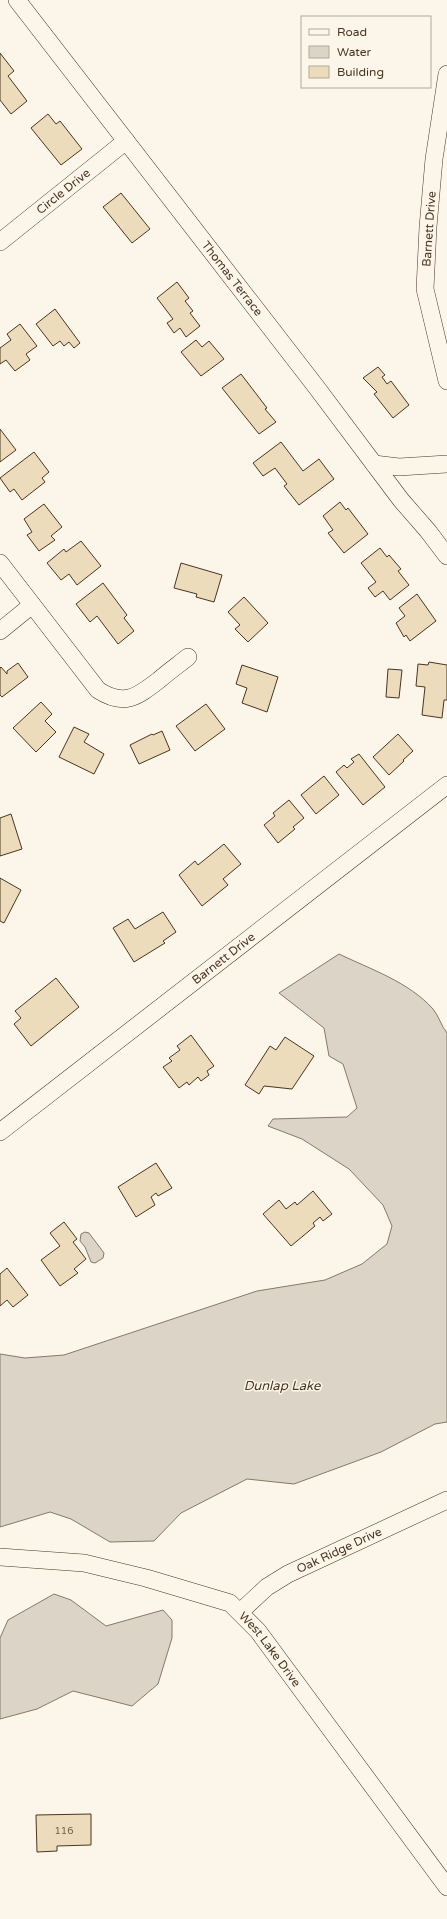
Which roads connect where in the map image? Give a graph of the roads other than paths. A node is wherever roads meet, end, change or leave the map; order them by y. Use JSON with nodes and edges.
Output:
{"nodes":[{"id":1,"x":16,"y":0,"type":"edge"},
{"id":2,"x":447,"y":74,"type":"edge"},
{"id":3,"x":126,"y":141,"type":"junction"},
{"id":4,"x":0,"y":242,"type":"edge"},
{"id":5,"x":447,"y":382,"type":"edge"},
{"id":6,"x":374,"y":464,"type":"junction"},
{"id":7,"x":447,"y":464,"type":"edge"},
{"id":8,"x":447,"y":556,"type":"edge"},
{"id":9,"x":0,"y":563,"type":"edge"},
{"id":10,"x":32,"y":606,"type":"junction"},
{"id":11,"x":0,"y":631,"type":"edge"},
{"id":12,"x":188,"y":657,"type":"dead end"},
{"id":13,"x":447,"y":785,"type":"edge"},
{"id":14,"x":0,"y":1132,"type":"edge"},
{"id":15,"x":447,"y":1500,"type":"edge"},
{"id":16,"x":0,"y":1557,"type":"edge"},
{"id":17,"x":240,"y":1612,"type":"junction"},
{"id":18,"x":442,"y":1868,"type":"edge"},
{"id":19,"x":447,"y":1887,"type":"edge"}],
"edges":[{"from":1,"to":3,"type":"street","name":"Thomas Terrace"},
{"from":2,"to":5,"type":"street","name":"Barnett Drive"},
{"from":3,"to":4,"type":"street","name":"Circle Drive"},
{"from":3,"to":6,"type":"street","name":"Thomas Terrace"},
{"from":6,"to":7,"type":"street"},
{"from":6,"to":8,"type":"street","name":"Thomas Terrace"},
{"from":9,"to":10,"type":"street"},
{"from":10,"to":11,"type":"street"},
{"from":10,"to":12,"type":"street"},
{"from":13,"to":14,"type":"street","name":"Barnett Drive"},
{"from":15,"to":17,"type":"street","name":"Oak Ridge Drive"},
{"from":16,"to":17,"type":"street","name":"West Lake Drive"},
{"from":17,"to":18,"type":"street","name":"West Lake Drive"},
{"from":18,"to":19,"type":"street","name":"West Lake Drive"}]}
